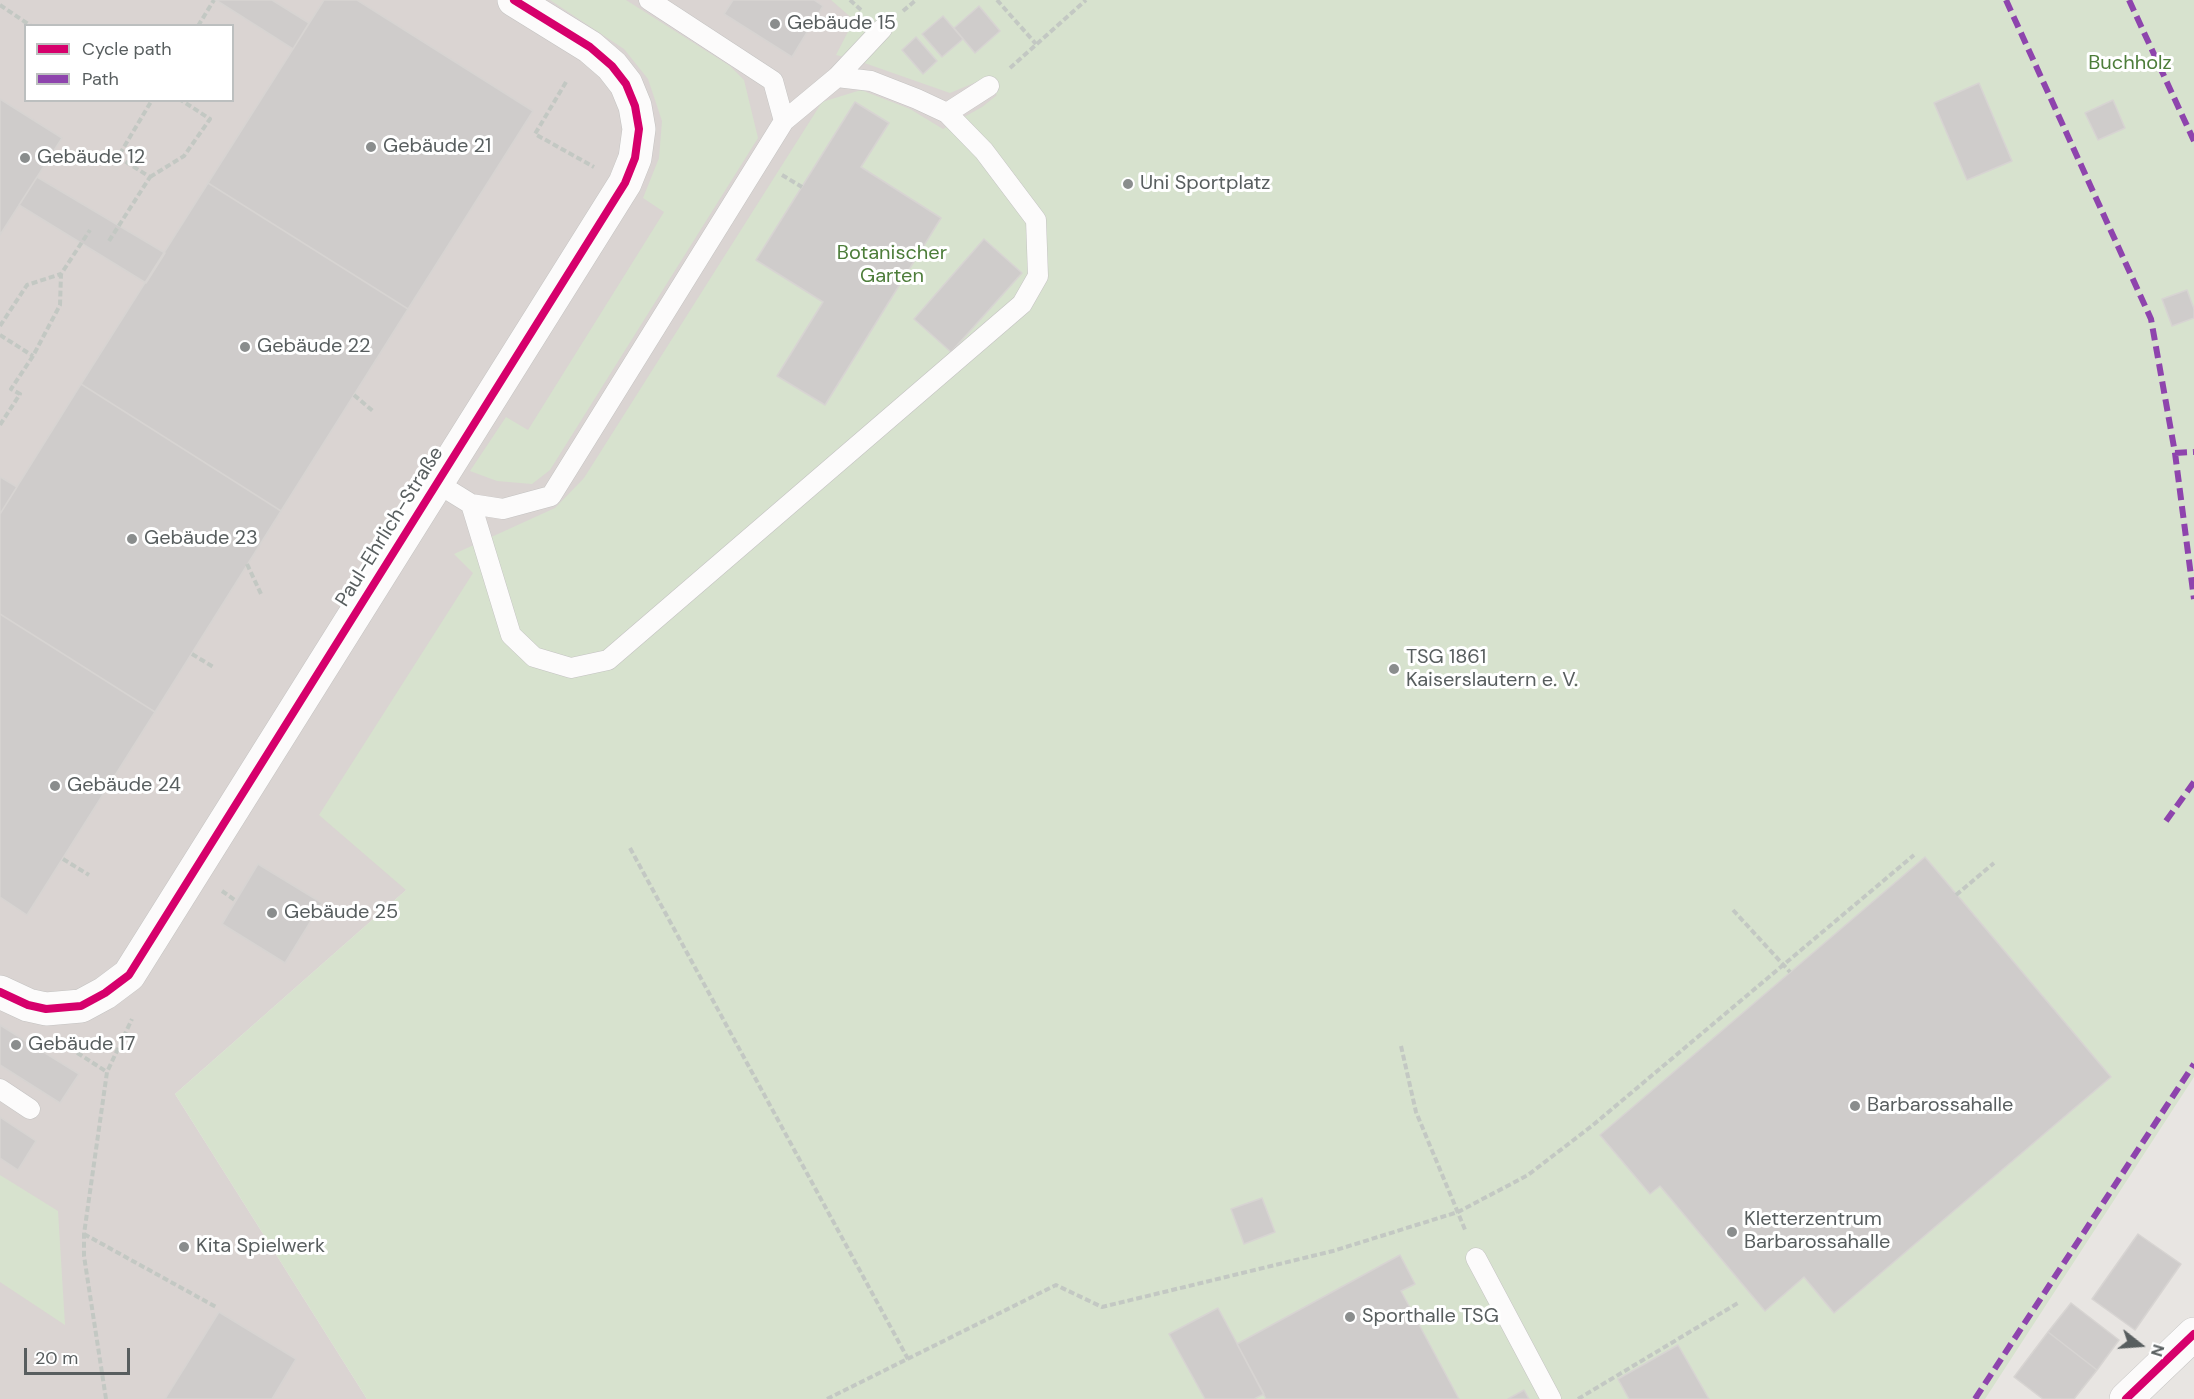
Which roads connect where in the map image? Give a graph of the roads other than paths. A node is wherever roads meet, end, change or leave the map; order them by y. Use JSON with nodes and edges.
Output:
{"nodes":[{"id":1,"x":514,"y":0,"type":"edge"},
{"id":2,"x":649,"y":0,"type":"edge"},
{"id":3,"x":882,"y":29,"type":"dead end"},
{"id":4,"x":837,"y":76,"type":"junction"},
{"id":5,"x":989,"y":87,"type":"road end"},
{"id":6,"x":947,"y":113,"type":"junction"},
{"id":7,"x":784,"y":122,"type":"junction"},
{"id":8,"x":437,"y":483,"type":"junction"},
{"id":9,"x":471,"y":504,"type":"junction"},
{"id":10,"x":0,"y":992,"type":"edge"},
{"id":11,"x":0,"y":1089,"type":"edge"},
{"id":12,"x":30,"y":1108,"type":"dead end"},
{"id":13,"x":1476,"y":1258,"type":"road end"},
{"id":14,"x":2194,"y":1334,"type":"edge"},
{"id":15,"x":1551,"y":1399,"type":"edge"},
{"id":16,"x":2126,"y":1399,"type":"edge"}],
"edges":[{"from":1,"to":8,"type":"street","name":"Paul-Ehrlich-Straße"},
{"from":2,"to":7,"type":"lane"},
{"from":3,"to":4,"type":"lane"},
{"from":4,"to":6,"type":"lane"},
{"from":4,"to":7,"type":"lane"},
{"from":5,"to":6,"type":"lane"},
{"from":6,"to":9,"type":"lane"},
{"from":7,"to":9,"type":"lane"},
{"from":8,"to":9,"type":"lane"},
{"from":8,"to":10,"type":"street","name":"Paul-Ehrlich-Straße"},
{"from":11,"to":12,"type":"lane"},
{"from":13,"to":15,"type":"lane"},
{"from":14,"to":16,"type":"street"}]}
